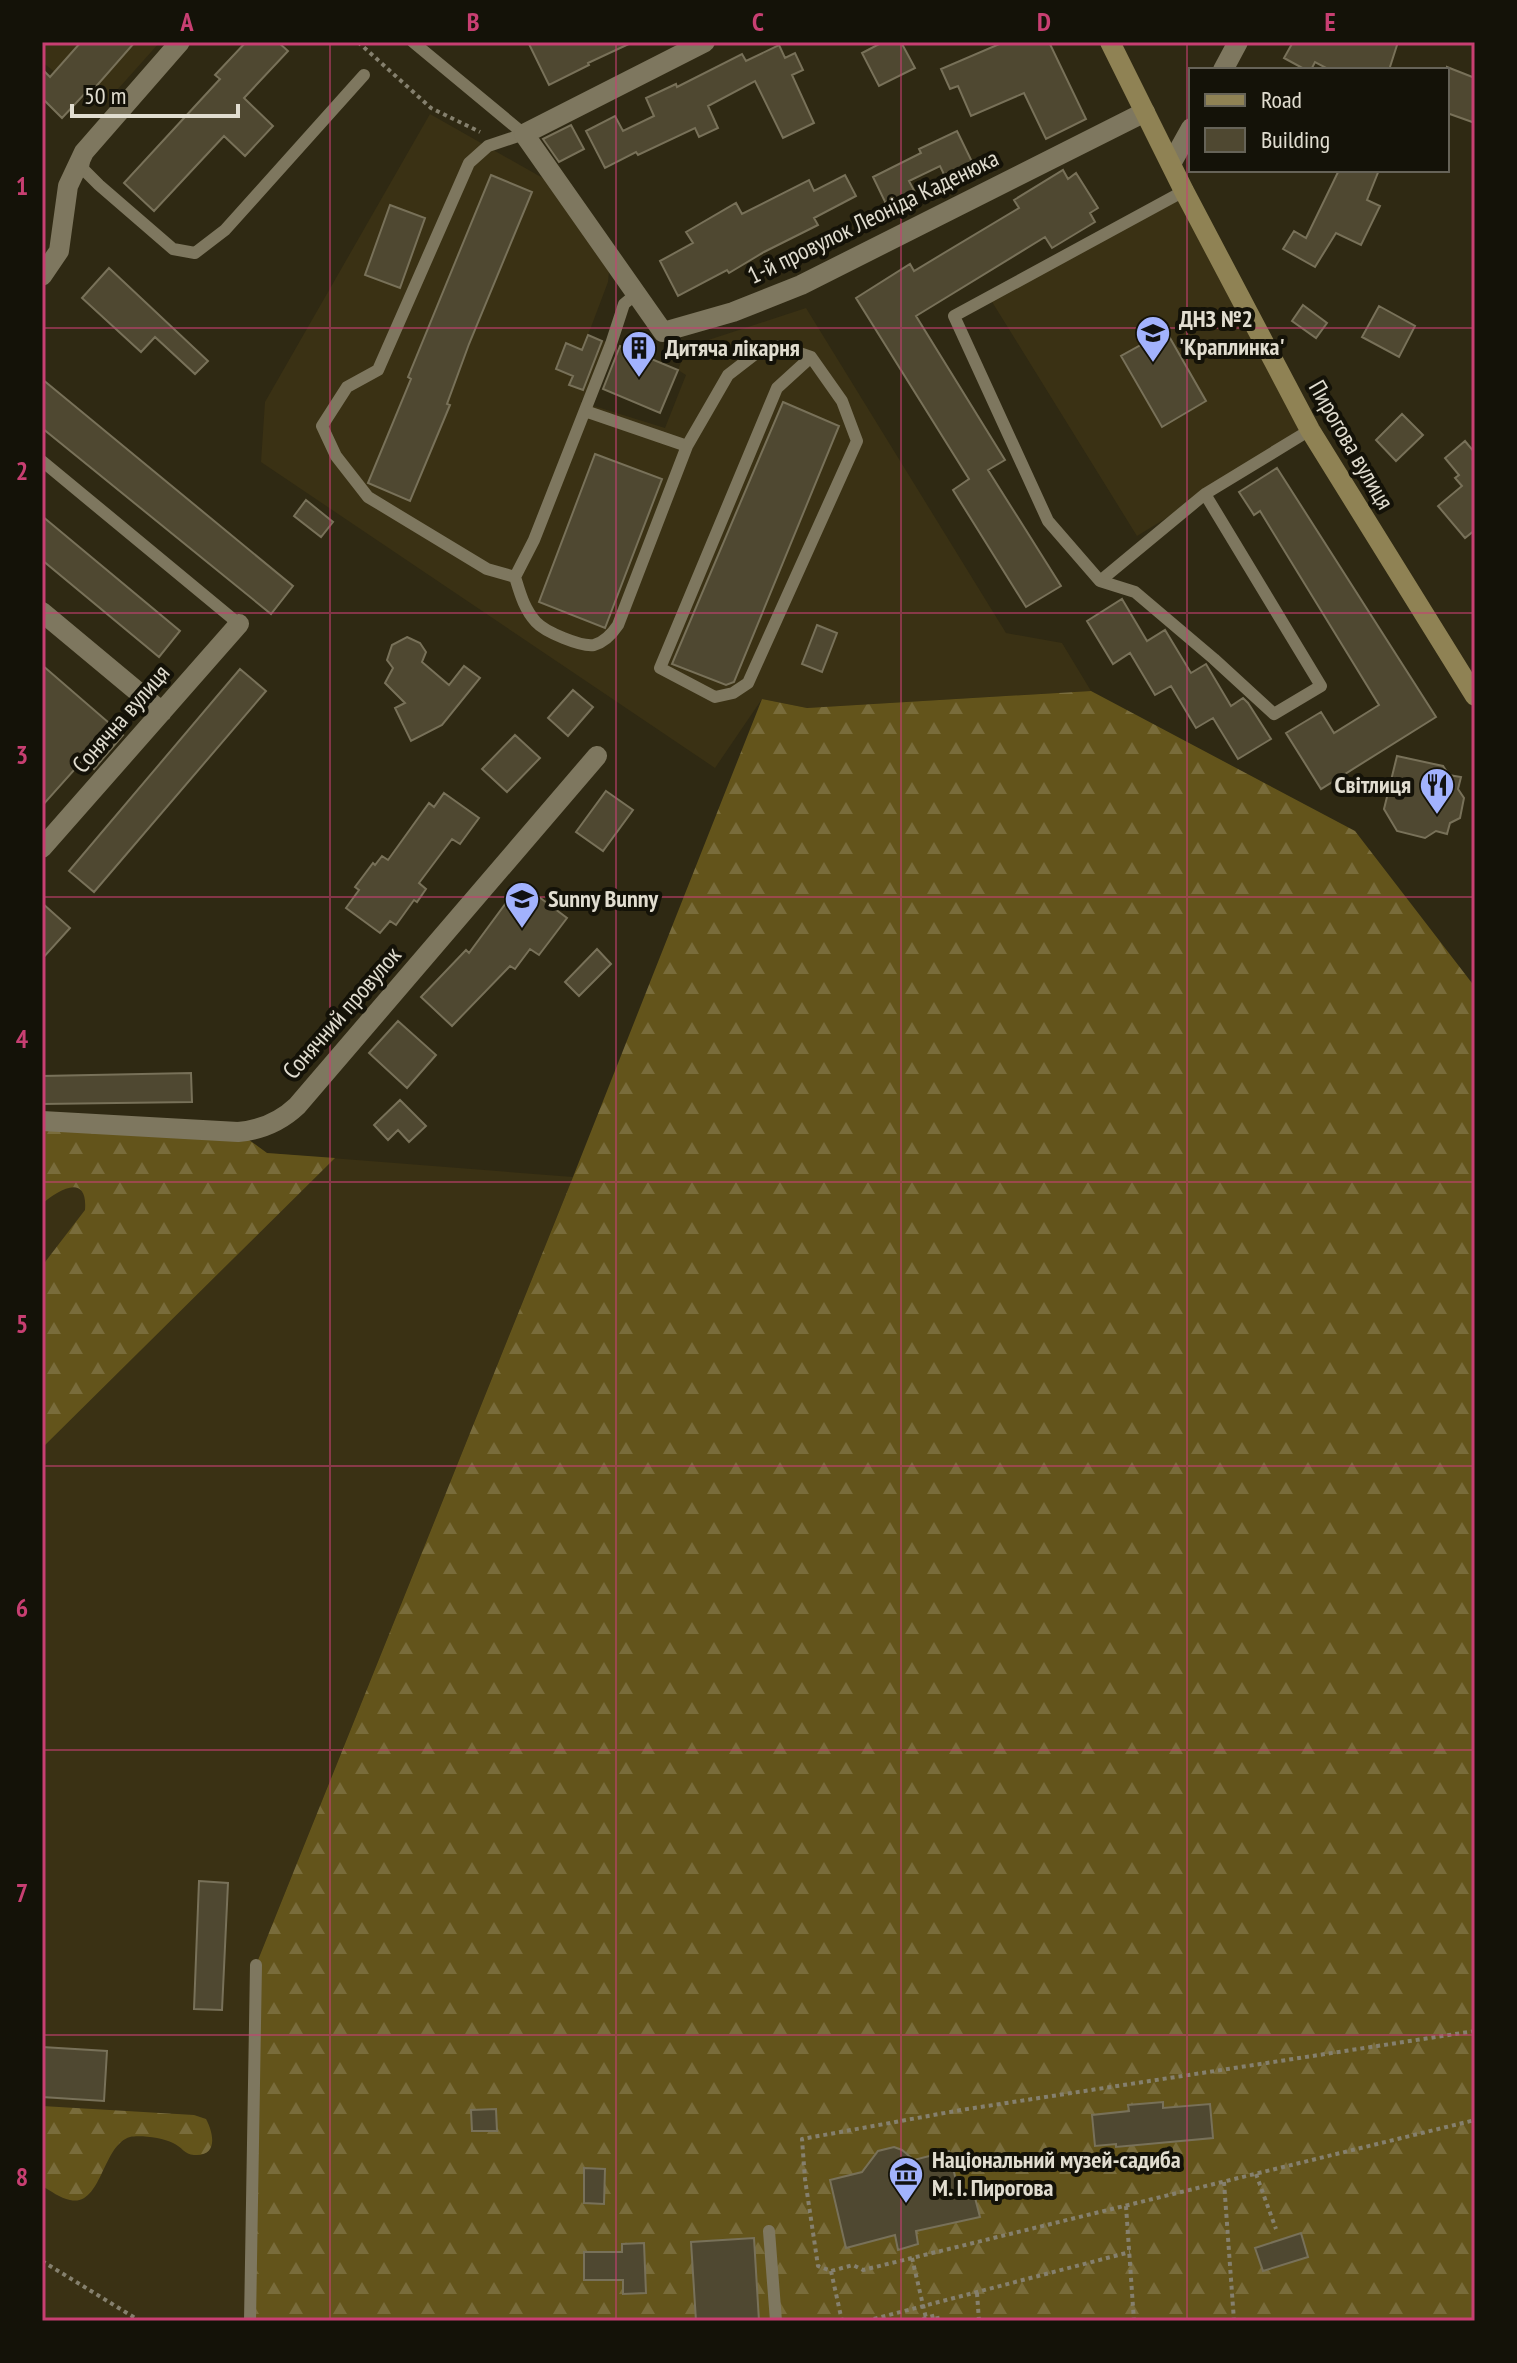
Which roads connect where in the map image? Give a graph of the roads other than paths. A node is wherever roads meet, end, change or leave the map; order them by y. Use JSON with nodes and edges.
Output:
{"nodes":[{"id":1,"x":180,"y":42,"type":"edge"},
{"id":2,"x":413,"y":42,"type":"edge"},
{"id":3,"x":705,"y":42,"type":"edge"},
{"id":4,"x":1110,"y":42,"type":"edge"},
{"id":5,"x":1238,"y":42,"type":"edge"},
{"id":6,"x":1224,"y":68,"type":"edge"},
{"id":7,"x":364,"y":75,"type":"dead end"},
{"id":8,"x":1145,"y":112,"type":"junction"},
{"id":9,"x":1189,"y":132,"type":"edge"},
{"id":10,"x":524,"y":134,"type":"junction"},
{"id":11,"x":84,"y":152,"type":"junction"},
{"id":12,"x":1171,"y":164,"type":"junction"},
{"id":13,"x":1184,"y":191,"type":"junction"},
{"id":14,"x":42,"y":276,"type":"edge"},
{"id":15,"x":636,"y":294,"type":"junction"},
{"id":16,"x":811,"y":357,"type":"junction"},
{"id":17,"x":585,"y":411,"type":"junction"},
{"id":18,"x":1310,"y":430,"type":"junction"},
{"id":19,"x":687,"y":446,"type":"junction"},
{"id":20,"x":42,"y":461,"type":"edge"},
{"id":21,"x":1205,"y":494,"type":"junction"},
{"id":22,"x":515,"y":577,"type":"junction"},
{"id":23,"x":1100,"y":581,"type":"junction"},
{"id":24,"x":42,"y":612,"type":"edge"},
{"id":25,"x":239,"y":624,"type":"joint"},
{"id":26,"x":1475,"y":696,"type":"edge"},
{"id":27,"x":162,"y":712,"type":"junction"},
{"id":28,"x":597,"y":756,"type":"dead end"},
{"id":29,"x":42,"y":848,"type":"edge"},
{"id":30,"x":42,"y":1121,"type":"edge"},
{"id":31,"x":256,"y":1965,"type":"dead end"},
{"id":32,"x":769,"y":2231,"type":"dead end"},
{"id":33,"x":250,"y":2321,"type":"edge"},
{"id":34,"x":776,"y":2321,"type":"edge"}],
"edges":[{"from":1,"to":11,"type":"street"},
{"from":2,"to":10,"type":"lane"},
{"from":3,"to":10,"type":"street"},
{"from":4,"to":8,"type":"street","name":"Пирогова вулиця"},
{"from":5,"to":6,"type":"street"},
{"from":7,"to":11,"type":"lane"},
{"from":8,"to":12,"type":"street","name":"Пирогова вулиця"},
{"from":8,"to":15,"type":"street","name":"1-й провулок Леоніда Каденюка"},
{"from":9,"to":12,"type":"street"},
{"from":10,"to":15,"type":"street","name":"1-й провулок Леоніда Каденюка"},
{"from":10,"to":22,"type":"lane"},
{"from":11,"to":14,"type":"street"},
{"from":12,"to":13,"type":"street","name":"Пирогова вулиця"},
{"from":13,"to":18,"type":"street","name":"Пирогова вулиця"},
{"from":13,"to":23,"type":"lane"},
{"from":15,"to":17,"type":"lane"},
{"from":16,"to":16,"type":"lane"},
{"from":16,"to":19,"type":"lane"},
{"from":17,"to":19,"type":"lane"},
{"from":17,"to":22,"type":"lane"},
{"from":18,"to":21,"type":"lane"},
{"from":18,"to":26,"type":"street","name":"Пирогова вулиця"},
{"from":19,"to":22,"type":"lane"},
{"from":20,"to":25,"type":"lane"},
{"from":21,"to":23,"type":"lane"},
{"from":21,"to":23,"type":"lane"},
{"from":24,"to":27,"type":"street"},
{"from":25,"to":27,"type":"street","name":"Сонячна вулиця"},
{"from":27,"to":29,"type":"street","name":"Сонячна вулиця"},
{"from":28,"to":30,"type":"street","name":"Сонячний провулок"},
{"from":31,"to":33,"type":"lane"},
{"from":32,"to":34,"type":"lane"}]}
